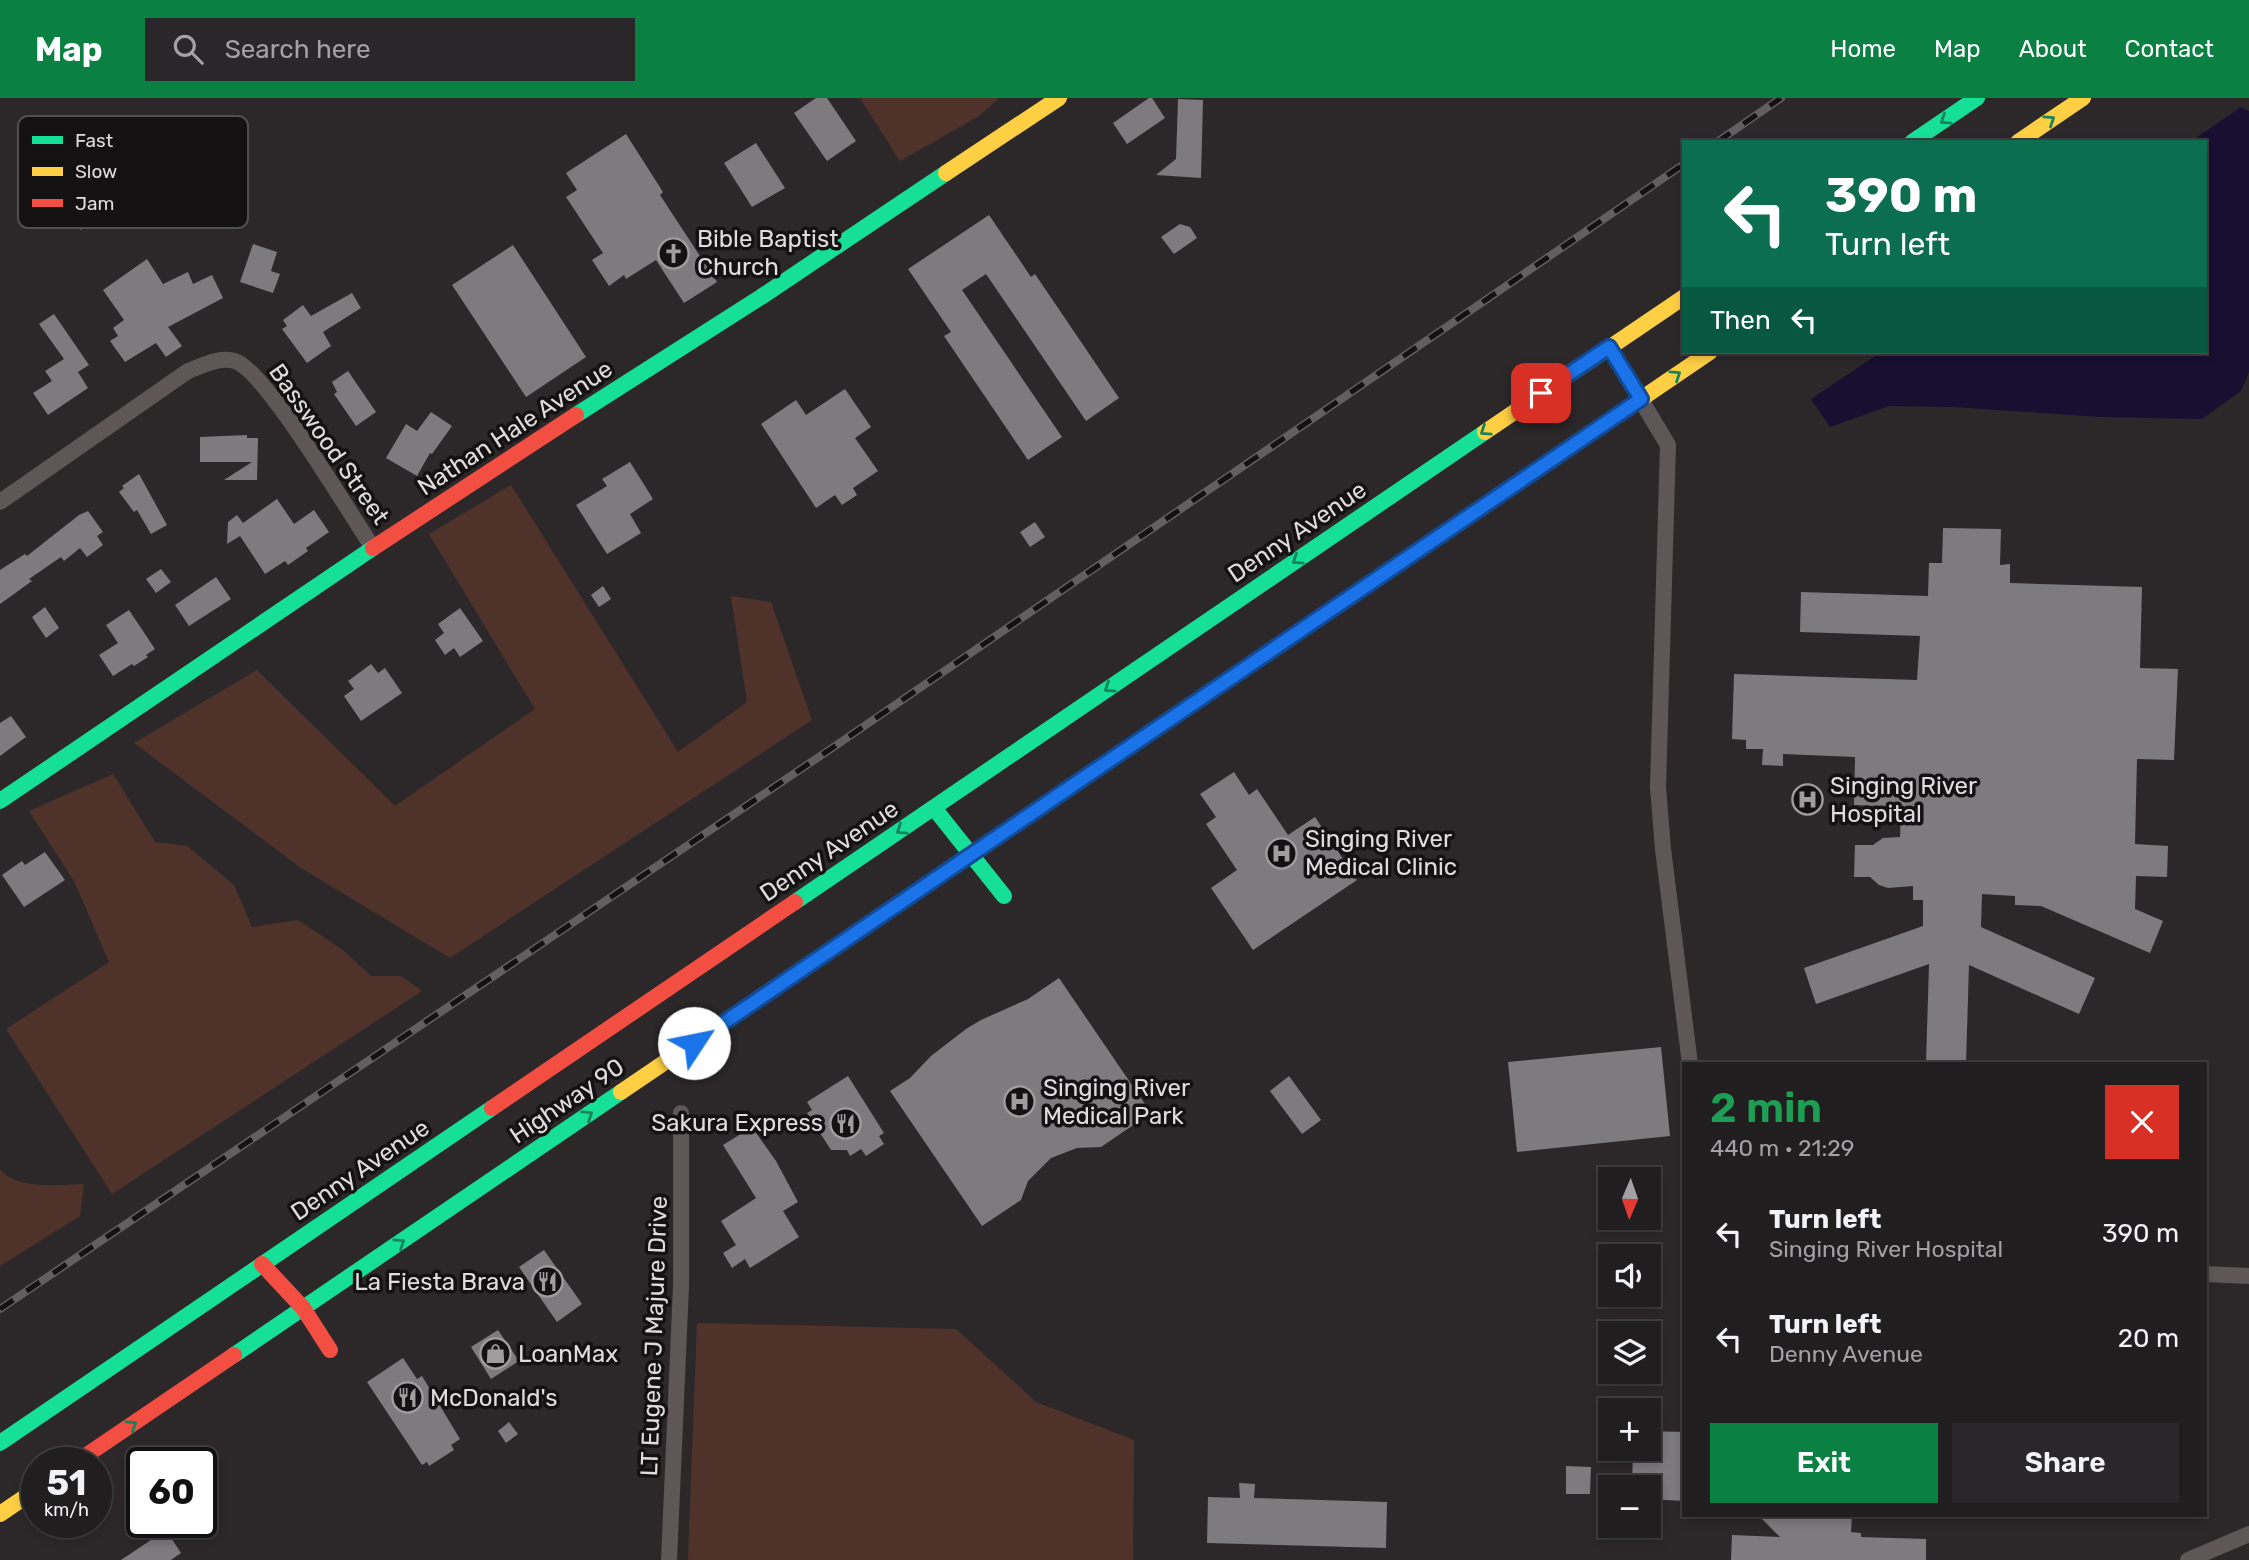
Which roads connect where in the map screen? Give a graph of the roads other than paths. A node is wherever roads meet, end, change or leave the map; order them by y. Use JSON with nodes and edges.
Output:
{"nodes":[{"id":1,"x":1059,"y":98,"type":"edge"},
{"id":2,"x":1977,"y":98,"type":"edge"},
{"id":3,"x":2082,"y":98,"type":"edge"},
{"id":4,"x":1915,"y":140,"type":"edge"},
{"id":5,"x":2021,"y":140,"type":"edge"},
{"id":6,"x":1682,"y":298,"type":"edge"},
{"id":7,"x":1609,"y":347,"type":"junction"},
{"id":8,"x":1707,"y":354,"type":"edge"},
{"id":9,"x":1641,"y":399,"type":"junction"},
{"id":10,"x":0,"y":502,"type":"edge"},
{"id":11,"x":373,"y":548,"type":"junction"},
{"id":12,"x":0,"y":801,"type":"edge"},
{"id":13,"x":934,"y":808,"type":"junction"},
{"id":14,"x":971,"y":854,"type":"junction"},
{"id":15,"x":1004,"y":895,"type":"dead end"},
{"id":16,"x":1690,"y":1062,"type":"edge"},
{"id":17,"x":681,"y":1113,"type":"dead end"},
{"id":18,"x":262,"y":1264,"type":"junction"},
{"id":19,"x":2207,"y":1274,"type":"edge"},
{"id":20,"x":2249,"y":1276,"type":"edge"},
{"id":21,"x":303,"y":1308,"type":"junction"},
{"id":22,"x":330,"y":1350,"type":"dead end"},
{"id":23,"x":0,"y":1443,"type":"edge"},
{"id":24,"x":99,"y":1447,"type":"edge"},
{"id":25,"x":21,"y":1500,"type":"edge"},
{"id":26,"x":0,"y":1514,"type":"edge"},
{"id":27,"x":2249,"y":1534,"type":"edge"},
{"id":28,"x":669,"y":1560,"type":"edge"},
{"id":29,"x":2188,"y":1560,"type":"edge"}],
"edges":[{"from":1,"to":11,"type":"main road","name":"Nathan Hale Avenue"},
{"from":2,"to":4,"type":"main road","one_way":true},
{"from":5,"to":3,"type":"main road","one_way":true},
{"from":6,"to":7,"type":"main road","name":"Denny Avenue"},
{"from":7,"to":9,"type":"street"},
{"from":7,"to":13,"type":"main road","name":"Denny Avenue","one_way":true},
{"from":9,"to":8,"type":"main road","name":"Highway 90","one_way":true},
{"from":9,"to":14,"type":"main road","name":"Highway 90"},
{"from":9,"to":16,"type":"street"},
{"from":10,"to":11,"type":"street","name":"Basswood Street"},
{"from":11,"to":12,"type":"main road","name":"Nathan Hale Avenue"},
{"from":13,"to":14,"type":"main road"},
{"from":13,"to":18,"type":"main road","name":"Denny Avenue","one_way":true},
{"from":14,"to":15,"type":"main road"},
{"from":21,"to":14,"type":"main road","name":"Highway 90","one_way":true},
{"from":17,"to":28,"type":"street","name":"LT Eugene J Majure Drive"},
{"from":18,"to":21,"type":"main road"},
{"from":18,"to":23,"type":"main road","name":"Denny Avenue"},
{"from":19,"to":20,"type":"street"},
{"from":21,"to":22,"type":"main road"},
{"from":24,"to":21,"type":"main road","name":"Highway 90","one_way":true},
{"from":25,"to":26,"type":"main road"},
{"from":27,"to":29,"type":"street"}]}
